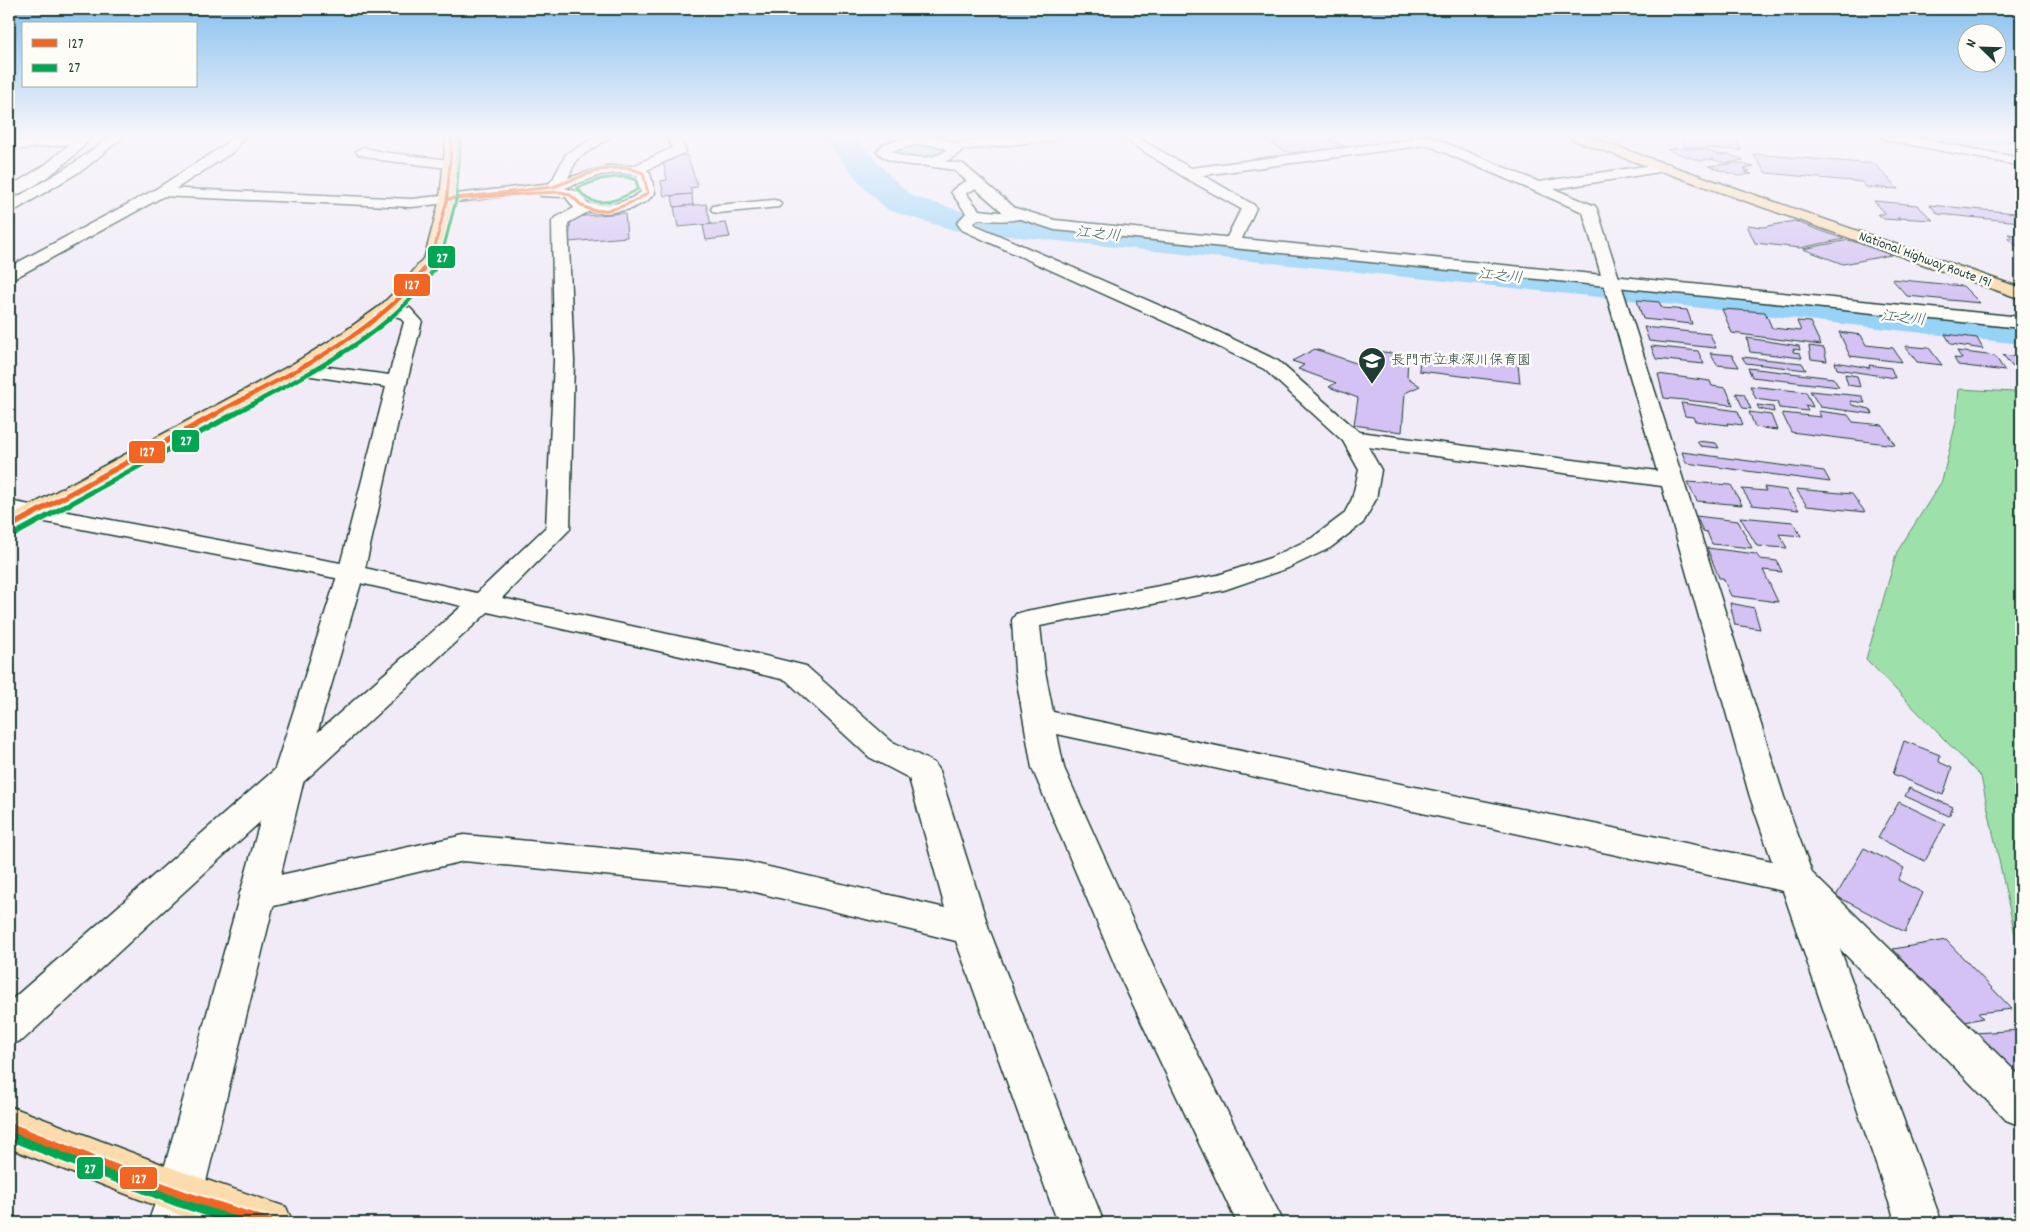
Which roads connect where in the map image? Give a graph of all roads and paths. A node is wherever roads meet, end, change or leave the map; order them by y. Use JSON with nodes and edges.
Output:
{"nodes":[{"id":1,"x":32,"y":193,"type":"edge"},
{"id":2,"x":158,"y":193,"type":"edge"},
{"id":3,"x":195,"y":193,"type":"edge"},
{"id":4,"x":447,"y":193,"type":"edge"},
{"id":5,"x":524,"y":193,"type":"edge"},
{"id":6,"x":571,"y":193,"type":"edge"},
{"id":7,"x":648,"y":193,"type":"edge"},
{"id":8,"x":959,"y":193,"type":"edge"},
{"id":9,"x":989,"y":193,"type":"edge"},
{"id":10,"x":1223,"y":193,"type":"edge"},
{"id":11,"x":1554,"y":193,"type":"edge"},
{"id":12,"x":1737,"y":193,"type":"edge"},
{"id":13,"x":1766,"y":193,"type":"edge"},
{"id":14,"x":447,"y":199,"type":"junction"},
{"id":15,"x":774,"y":204,"type":"dead end"},
{"id":16,"x":9,"y":208,"type":"edge"},
{"id":17,"x":587,"y":208,"type":"junction"},
{"id":18,"x":718,"y":209,"type":"dead end"},
{"id":19,"x":974,"y":214,"type":"junction"},
{"id":20,"x":1018,"y":215,"type":"junction"},
{"id":21,"x":1232,"y":243,"type":"junction"},
{"id":22,"x":9,"y":274,"type":"edge"},
{"id":23,"x":1611,"y":280,"type":"junction"},
{"id":24,"x":2021,"y":282,"type":"edge"},
{"id":25,"x":2021,"y":294,"type":"edge"},
{"id":26,"x":386,"y":310,"type":"junction"},
{"id":27,"x":2021,"y":323,"type":"edge"},
{"id":28,"x":298,"y":369,"type":"junction"},
{"id":29,"x":397,"y":382,"type":"junction"},
{"id":30,"x":1352,"y":438,"type":"junction"},
{"id":31,"x":1671,"y":480,"type":"junction"},
{"id":32,"x":21,"y":511,"type":"edge"},
{"id":33,"x":9,"y":527,"type":"edge"},
{"id":34,"x":351,"y":573,"type":"junction"},
{"id":35,"x":483,"y":602,"type":"junction"},
{"id":36,"x":1038,"y":719,"type":"junction"},
{"id":37,"x":289,"y":775,"type":"junction"},
{"id":38,"x":1796,"y":880,"type":"junction"},
{"id":39,"x":257,"y":895,"type":"junction"},
{"id":40,"x":970,"y":929,"type":"junction"},
{"id":41,"x":9,"y":1027,"type":"edge"},
{"id":42,"x":2021,"y":1106,"type":"edge"},
{"id":43,"x":9,"y":1128,"type":"edge"},
{"id":44,"x":176,"y":1209,"type":"edge"},
{"id":45,"x":270,"y":1223,"type":"edge"},
{"id":46,"x":1081,"y":1223,"type":"edge"},
{"id":47,"x":1261,"y":1223,"type":"edge"},
{"id":48,"x":1919,"y":1223,"type":"edge"}],
"edges":[{"from":1,"to":16,"type":"street"},
{"from":2,"to":22,"type":"street"},
{"from":3,"to":14,"type":"street"},
{"from":4,"to":14,"type":"main road"},
{"from":5,"to":14,"type":"street"},
{"from":6,"to":17,"type":"street"},
{"from":7,"to":17,"type":"street"},
{"from":8,"to":19,"type":"street"},
{"from":9,"to":20,"type":"street"},
{"from":10,"to":21,"type":"street"},
{"from":11,"to":23,"type":"street"},
{"from":12,"to":25,"type":"main road","name":"National Highway Route 191"},
{"from":13,"to":24,"type":"main road","name":"National Highway Route 191"},
{"from":14,"to":26,"type":"main road"},
{"from":15,"to":18,"type":"street"},
{"from":17,"to":35,"type":"street"},
{"from":19,"to":20,"type":"street"},
{"from":19,"to":30,"type":"street"},
{"from":20,"to":21,"type":"street"},
{"from":21,"to":23,"type":"street"},
{"from":23,"to":27,"type":"street"},
{"from":23,"to":31,"type":"street"},
{"from":26,"to":28,"type":"main road"},
{"from":26,"to":29,"type":"street"},
{"from":28,"to":29,"type":"street"},
{"from":28,"to":32,"type":"main road"},
{"from":29,"to":34,"type":"street"},
{"from":30,"to":31,"type":"street"},
{"from":30,"to":36,"type":"street"},
{"from":31,"to":38,"type":"street"},
{"from":32,"to":33,"type":"main road"},
{"from":32,"to":34,"type":"street"},
{"from":34,"to":35,"type":"street"},
{"from":34,"to":37,"type":"street"},
{"from":35,"to":37,"type":"street"},
{"from":35,"to":40,"type":"street"},
{"from":36,"to":38,"type":"street"},
{"from":36,"to":47,"type":"street"},
{"from":37,"to":39,"type":"street"},
{"from":37,"to":41,"type":"street"},
{"from":38,"to":42,"type":"street"},
{"from":38,"to":48,"type":"street"},
{"from":39,"to":40,"type":"street"},
{"from":39,"to":44,"type":"street"},
{"from":40,"to":46,"type":"street"},
{"from":43,"to":44,"type":"main road"},
{"from":44,"to":45,"type":"main road"}]}
